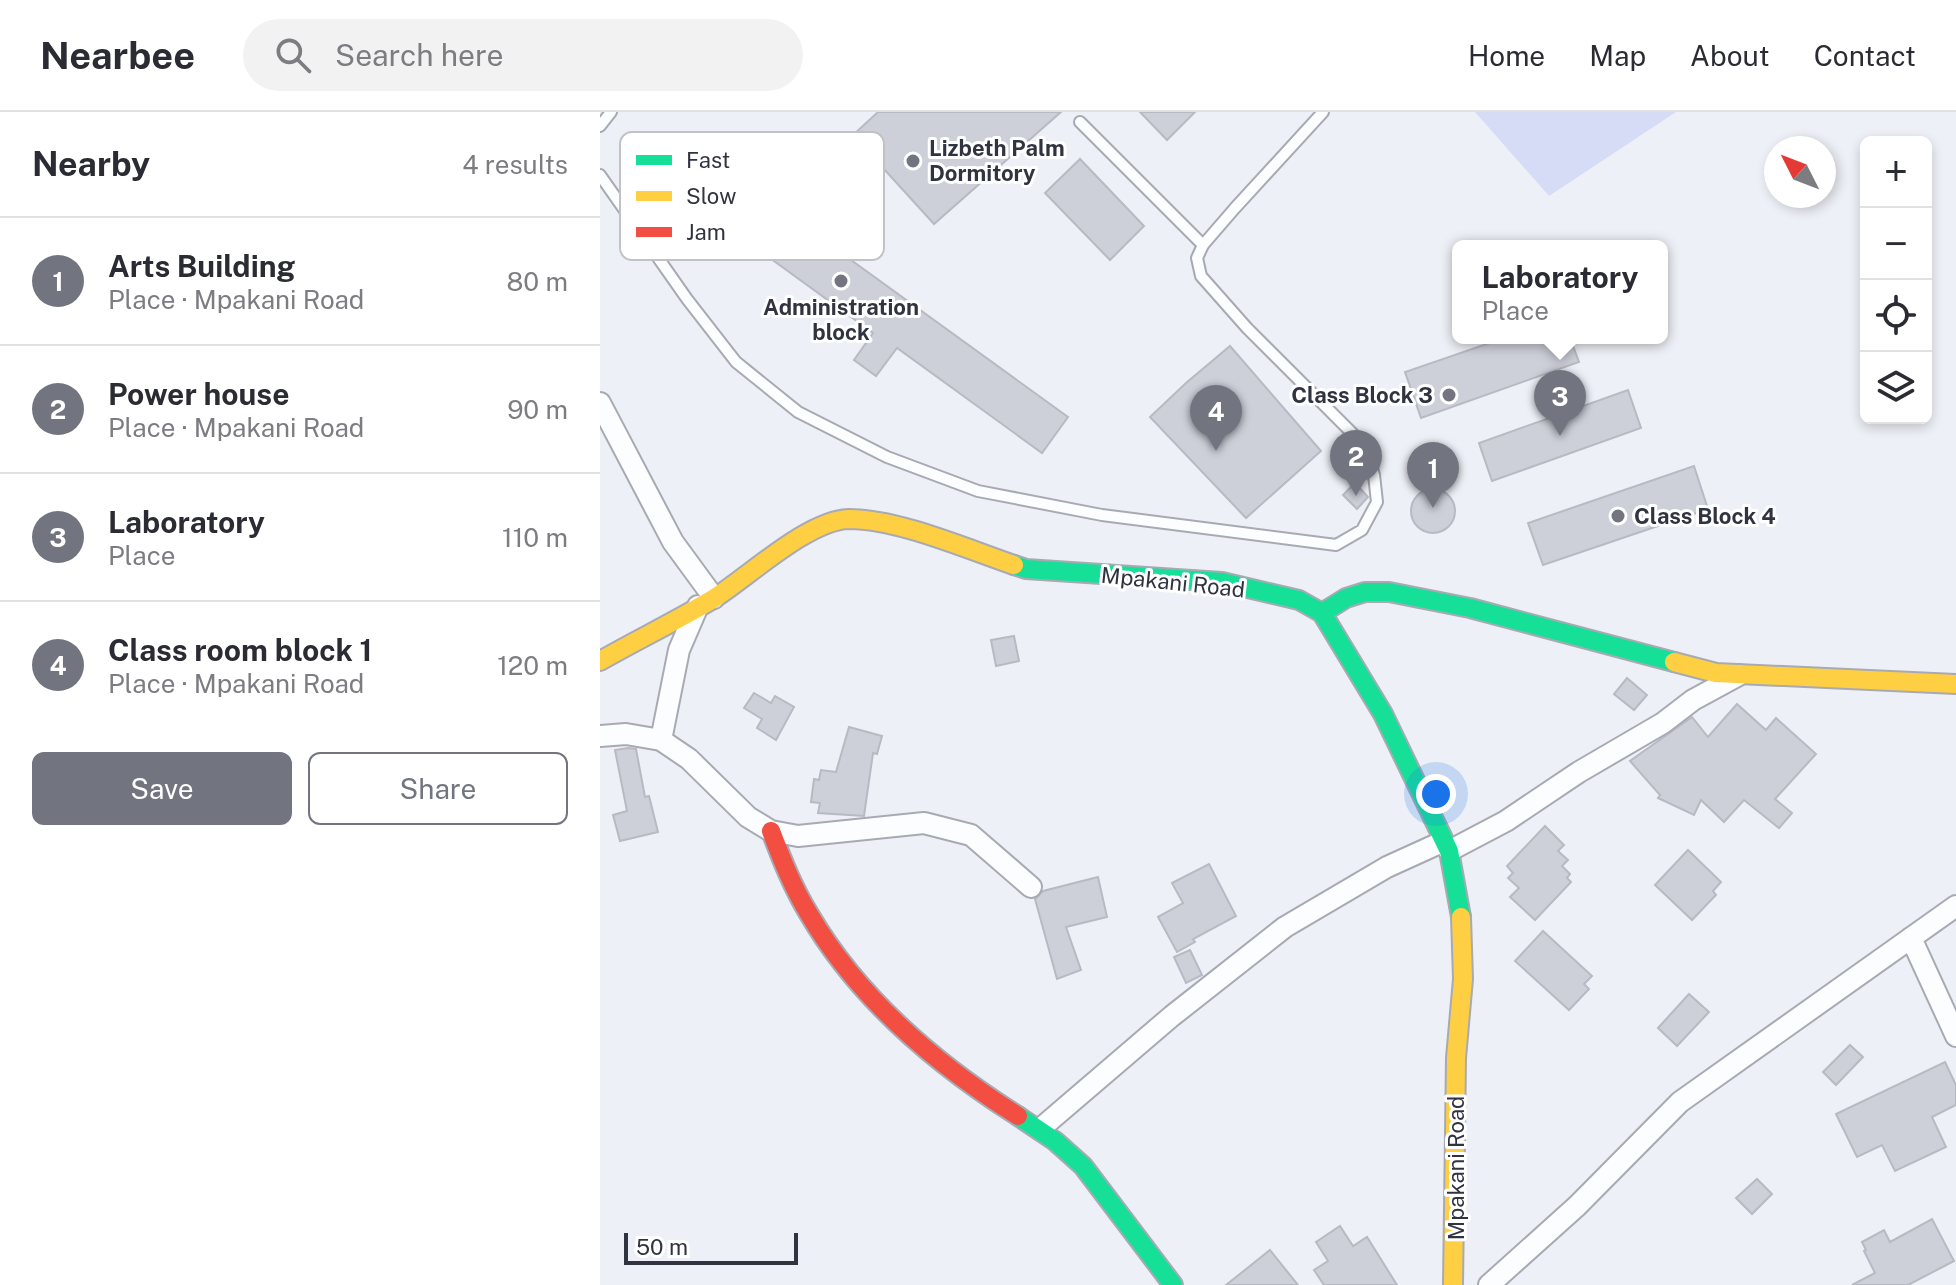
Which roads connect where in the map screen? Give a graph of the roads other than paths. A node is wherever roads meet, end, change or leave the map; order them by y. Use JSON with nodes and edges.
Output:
{"nodes":[{"id":1,"x":611,"y":112,"type":"edge"},
{"id":2,"x":1323,"y":112,"type":"edge"},
{"id":3,"x":1080,"y":122,"type":"dead end"},
{"id":4,"x":600,"y":126,"type":"edge"},
{"id":5,"x":600,"y":175,"type":"edge"},
{"id":6,"x":620,"y":204,"type":"edge"},
{"id":7,"x":1203,"y":245,"type":"junction"},
{"id":8,"x":660,"y":260,"type":"edge"},
{"id":9,"x":600,"y":403,"type":"edge"},
{"id":10,"x":706,"y":602,"type":"junction"},
{"id":11,"x":1322,"y":613,"type":"junction"},
{"id":12,"x":600,"y":661,"type":"edge"},
{"id":13,"x":1741,"y":674,"type":"junction"},
{"id":14,"x":1956,"y":684,"type":"edge"},
{"id":15,"x":600,"y":736,"type":"edge"},
{"id":16,"x":661,"y":740,"type":"junction"},
{"id":17,"x":771,"y":831,"type":"junction"},
{"id":18,"x":1446,"y":846,"type":"junction"},
{"id":19,"x":1031,"y":887,"type":"dead end"},
{"id":20,"x":1956,"y":906,"type":"edge"},
{"id":21,"x":1911,"y":938,"type":"junction"},
{"id":22,"x":1956,"y":1036,"type":"edge"},
{"id":23,"x":1040,"y":1129,"type":"junction"},
{"id":24,"x":1166,"y":1283,"type":"edge"},
{"id":25,"x":1453,"y":1285,"type":"edge"},
{"id":26,"x":1489,"y":1285,"type":"edge"}],
"edges":[{"from":1,"to":4,"type":"lane"},
{"from":2,"to":7,"type":"lane"},
{"from":3,"to":7,"type":"lane"},
{"from":5,"to":6,"type":"lane"},
{"from":7,"to":8,"type":"lane"},
{"from":9,"to":10,"type":"street"},
{"from":10,"to":11,"type":"street","name":"Mpakani Road"},
{"from":10,"to":12,"type":"street","name":"Mpakani Road"},
{"from":10,"to":16,"type":"street"},
{"from":11,"to":13,"type":"street"},
{"from":11,"to":18,"type":"street","name":"Mpakani Road"},
{"from":13,"to":14,"type":"street"},
{"from":13,"to":18,"type":"street"},
{"from":15,"to":16,"type":"street"},
{"from":16,"to":17,"type":"street"},
{"from":17,"to":19,"type":"street"},
{"from":17,"to":23,"type":"street"},
{"from":18,"to":23,"type":"street"},
{"from":18,"to":25,"type":"street","name":"Mpakani Road"},
{"from":20,"to":21,"type":"street"},
{"from":21,"to":22,"type":"street"},
{"from":21,"to":26,"type":"street"},
{"from":23,"to":24,"type":"street"}]}
